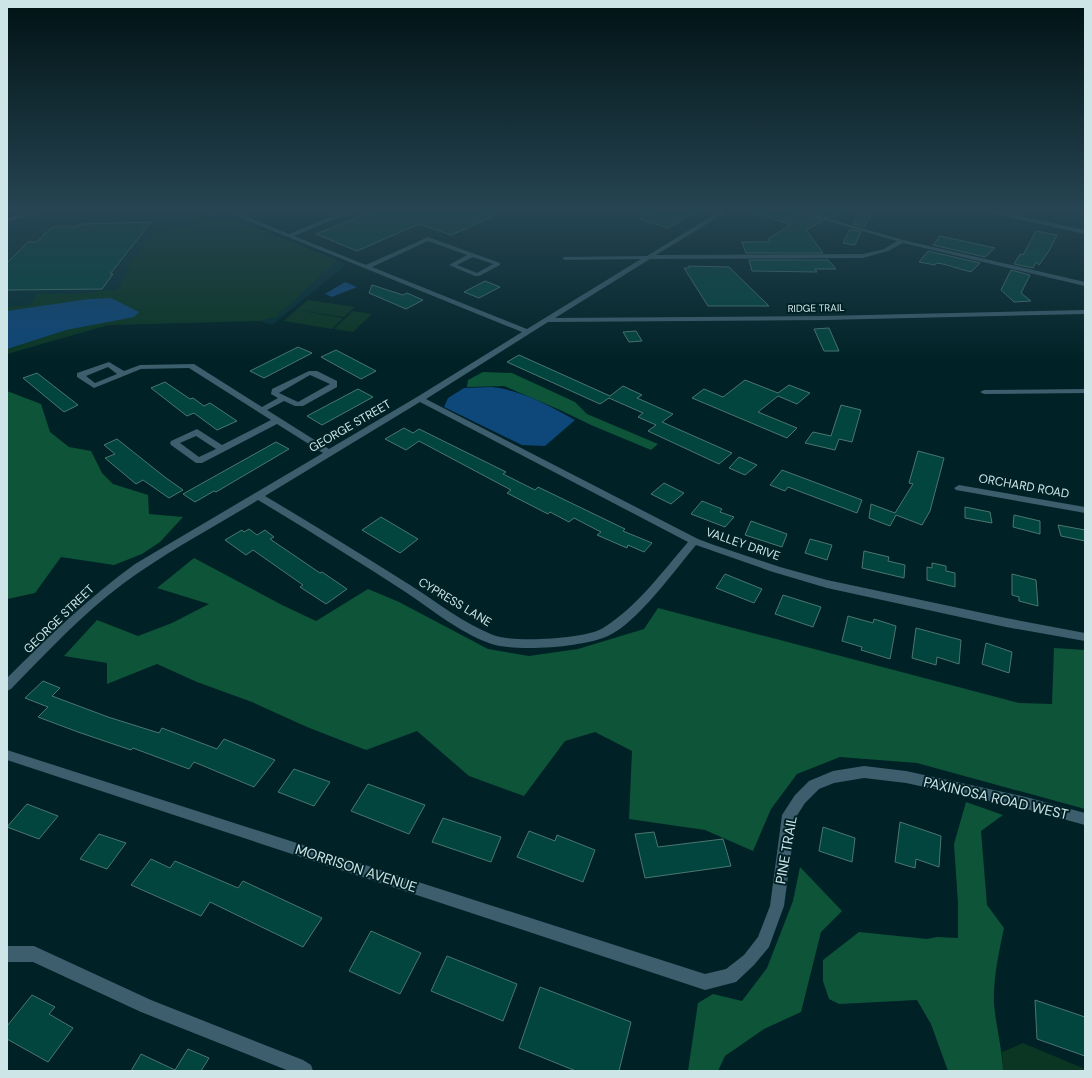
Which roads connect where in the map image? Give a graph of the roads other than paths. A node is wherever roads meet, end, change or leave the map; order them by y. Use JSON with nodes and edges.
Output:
{"nodes":[{"id":1,"x":352,"y":261,"type":"edge"},
{"id":2,"x":379,"y":261,"type":"edge"},
{"id":3,"x":460,"y":261,"type":"edge"},
{"id":4,"x":491,"y":261,"type":"edge"},
{"id":5,"x":644,"y":261,"type":"edge"},
{"id":6,"x":988,"y":261,"type":"edge"},
{"id":7,"x":366,"y":267,"type":"junction"},
{"id":8,"x":1085,"y":284,"type":"edge"},
{"id":9,"x":1085,"y":312,"type":"edge"},
{"id":10,"x":546,"y":320,"type":"junction"},
{"id":11,"x":528,"y":332,"type":"junction"},
{"id":12,"x":123,"y":374,"type":"dead end"},
{"id":13,"x":1085,"y":391,"type":"edge"},
{"id":14,"x":984,"y":392,"type":"dead end"},
{"id":15,"x":284,"y":398,"type":"junction"},
{"id":16,"x":420,"y":399,"type":"junction"},
{"id":17,"x":262,"y":410,"type":"junction"},
{"id":18,"x":277,"y":420,"type":"junction"},
{"id":19,"x":222,"y":449,"type":"junction"},
{"id":20,"x":329,"y":453,"type":"junction"},
{"id":21,"x":959,"y":488,"type":"dead end"},
{"id":22,"x":259,"y":496,"type":"junction"},
{"id":23,"x":1085,"y":510,"type":"edge"},
{"id":24,"x":694,"y":541,"type":"junction"},
{"id":25,"x":1085,"y":637,"type":"edge"},
{"id":26,"x":7,"y":686,"type":"edge"},
{"id":27,"x":7,"y":755,"type":"edge"},
{"id":28,"x":906,"y":777,"type":"joint"},
{"id":29,"x":1085,"y":819,"type":"edge"},
{"id":30,"x":7,"y":954,"type":"edge"},
{"id":31,"x":705,"y":982,"type":"joint"},
{"id":32,"x":305,"y":1071,"type":"edge"}],
"edges":[{"from":1,"to":7,"type":"street"},
{"from":2,"to":7,"type":"street"},
{"from":3,"to":4,"type":"street"},
{"from":5,"to":10,"type":"street","name":"GEORGE STREET"},
{"from":6,"to":8,"type":"street"},
{"from":7,"to":11,"type":"street"},
{"from":9,"to":10,"type":"street","name":"RIDGE TRAIL"},
{"from":10,"to":11,"type":"street","name":"GEORGE STREET"},
{"from":11,"to":16,"type":"street","name":"GEORGE STREET"},
{"from":12,"to":17,"type":"street"},
{"from":13,"to":14,"type":"street"},
{"from":15,"to":15,"type":"street"},
{"from":15,"to":17,"type":"street"},
{"from":16,"to":20,"type":"street","name":"GEORGE STREET"},
{"from":16,"to":24,"type":"street","name":"VALLEY DRIVE"},
{"from":17,"to":18,"type":"street"},
{"from":18,"to":19,"type":"street"},
{"from":18,"to":20,"type":"street"},
{"from":19,"to":19,"type":"street"},
{"from":20,"to":22,"type":"street","name":"GEORGE STREET"},
{"from":21,"to":23,"type":"street","name":"ORCHARD ROAD"},
{"from":22,"to":24,"type":"street","name":"CYPRESS LANE"},
{"from":22,"to":26,"type":"street","name":"GEORGE STREET"},
{"from":24,"to":25,"type":"street","name":"VALLEY DRIVE"},
{"from":27,"to":31,"type":"street","name":"MORRISON AVENUE"},
{"from":28,"to":29,"type":"street","name":"PAXINOSA ROAD WEST"},
{"from":28,"to":31,"type":"street","name":"PINE TRAIL"},
{"from":30,"to":32,"type":"street"}]}
